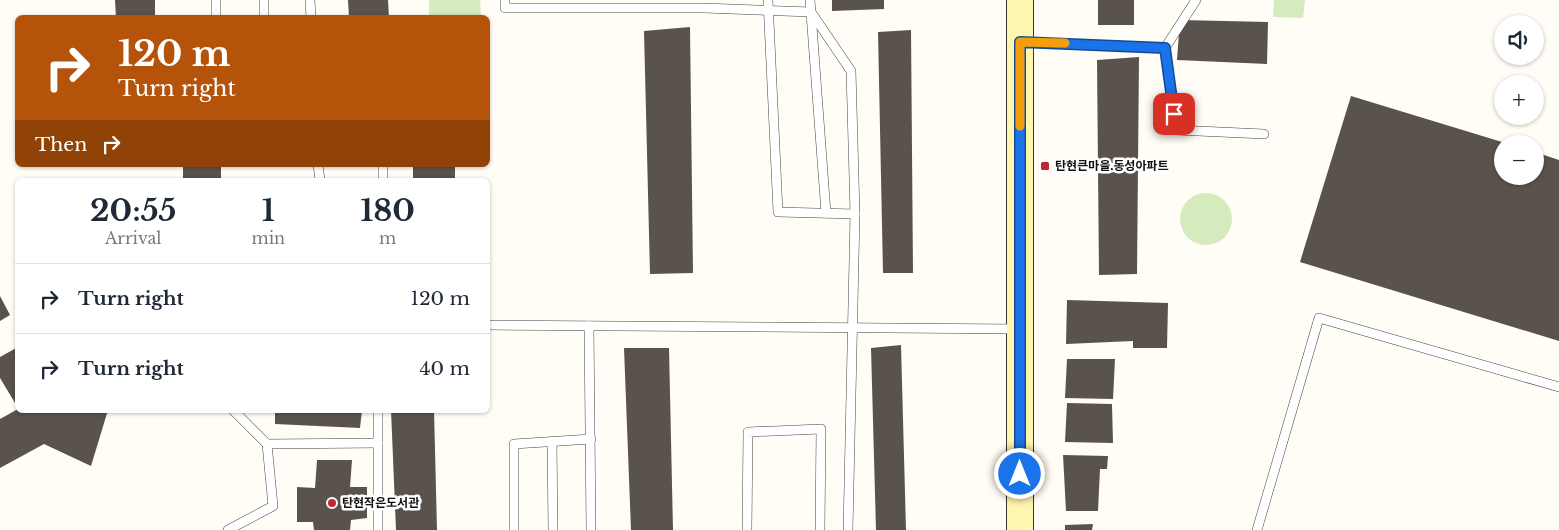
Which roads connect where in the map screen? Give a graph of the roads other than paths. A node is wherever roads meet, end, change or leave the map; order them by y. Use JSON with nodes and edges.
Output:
{"nodes":[{"id":1,"x":216,"y":0,"type":"edge"},
{"id":2,"x":264,"y":0,"type":"edge"},
{"id":3,"x":310,"y":0,"type":"edge"},
{"id":4,"x":505,"y":0,"type":"edge"},
{"id":5,"x":768,"y":0,"type":"edge"},
{"id":6,"x":810,"y":0,"type":"edge"},
{"id":7,"x":1020,"y":0,"type":"edge"},
{"id":8,"x":1196,"y":0,"type":"edge"},
{"id":9,"x":564,"y":4,"type":"edge"},
{"id":10,"x":704,"y":4,"type":"edge"},
{"id":11,"x":768,"y":10,"type":"junction"},
{"id":12,"x":811,"y":12,"type":"junction"},
{"id":13,"x":216,"y":15,"type":"edge"},
{"id":14,"x":264,"y":15,"type":"edge"},
{"id":15,"x":311,"y":15,"type":"edge"},
{"id":16,"x":1020,"y":42,"type":"junction"},
{"id":17,"x":1165,"y":48,"type":"junction"},
{"id":18,"x":1264,"y":134,"type":"dead end"},
{"id":19,"x":826,"y":213,"type":"junction"},
{"id":20,"x":855,"y":214,"type":"junction"},
{"id":21,"x":490,"y":325,"type":"edge"},
{"id":22,"x":589,"y":326,"type":"junction"},
{"id":23,"x":853,"y":327,"type":"junction"},
{"id":24,"x":1021,"y":329,"type":"junction"},
{"id":25,"x":1559,"y":387,"type":"edge"},
{"id":26,"x":236,"y":413,"type":"edge"},
{"id":27,"x":378,"y":413,"type":"edge"},
{"id":28,"x":590,"y":439,"type":"junction"},
{"id":29,"x":552,"y":441,"type":"junction"},
{"id":30,"x":378,"y":443,"type":"junction"},
{"id":31,"x":267,"y":444,"type":"junction"},
{"id":32,"x":228,"y":530,"type":"edge"},
{"id":33,"x":378,"y":530,"type":"edge"},
{"id":34,"x":514,"y":530,"type":"edge"},
{"id":35,"x":553,"y":530,"type":"edge"},
{"id":36,"x":591,"y":530,"type":"edge"},
{"id":37,"x":747,"y":530,"type":"edge"},
{"id":38,"x":820,"y":530,"type":"edge"},
{"id":39,"x":848,"y":530,"type":"edge"},
{"id":40,"x":1020,"y":530,"type":"edge"},
{"id":41,"x":1258,"y":530,"type":"edge"}],
"edges":[{"from":1,"to":13,"type":"lane"},
{"from":2,"to":14,"type":"lane"},
{"from":3,"to":15,"type":"lane"},
{"from":4,"to":9,"type":"lane"},
{"from":5,"to":11,"type":"lane"},
{"from":6,"to":12,"type":"lane"},
{"from":7,"to":16,"type":"main road"},
{"from":8,"to":17,"type":"lane"},
{"from":9,"to":10,"type":"lane"},
{"from":10,"to":11,"type":"lane"},
{"from":11,"to":12,"type":"lane"},
{"from":11,"to":19,"type":"lane"},
{"from":12,"to":19,"type":"lane"},
{"from":12,"to":20,"type":"lane"},
{"from":16,"to":17,"type":"lane"},
{"from":16,"to":24,"type":"main road"},
{"from":17,"to":18,"type":"lane"},
{"from":19,"to":20,"type":"lane"},
{"from":20,"to":23,"type":"lane"},
{"from":21,"to":22,"type":"lane"},
{"from":22,"to":23,"type":"lane"},
{"from":22,"to":28,"type":"lane"},
{"from":23,"to":24,"type":"lane"},
{"from":23,"to":39,"type":"lane"},
{"from":24,"to":40,"type":"main road"},
{"from":25,"to":41,"type":"lane"},
{"from":26,"to":31,"type":"lane"},
{"from":27,"to":30,"type":"lane"},
{"from":28,"to":29,"type":"lane"},
{"from":28,"to":36,"type":"lane"},
{"from":29,"to":34,"type":"lane"},
{"from":29,"to":35,"type":"lane"},
{"from":30,"to":31,"type":"lane"},
{"from":30,"to":33,"type":"lane"},
{"from":31,"to":32,"type":"lane"},
{"from":37,"to":38,"type":"lane"}]}
